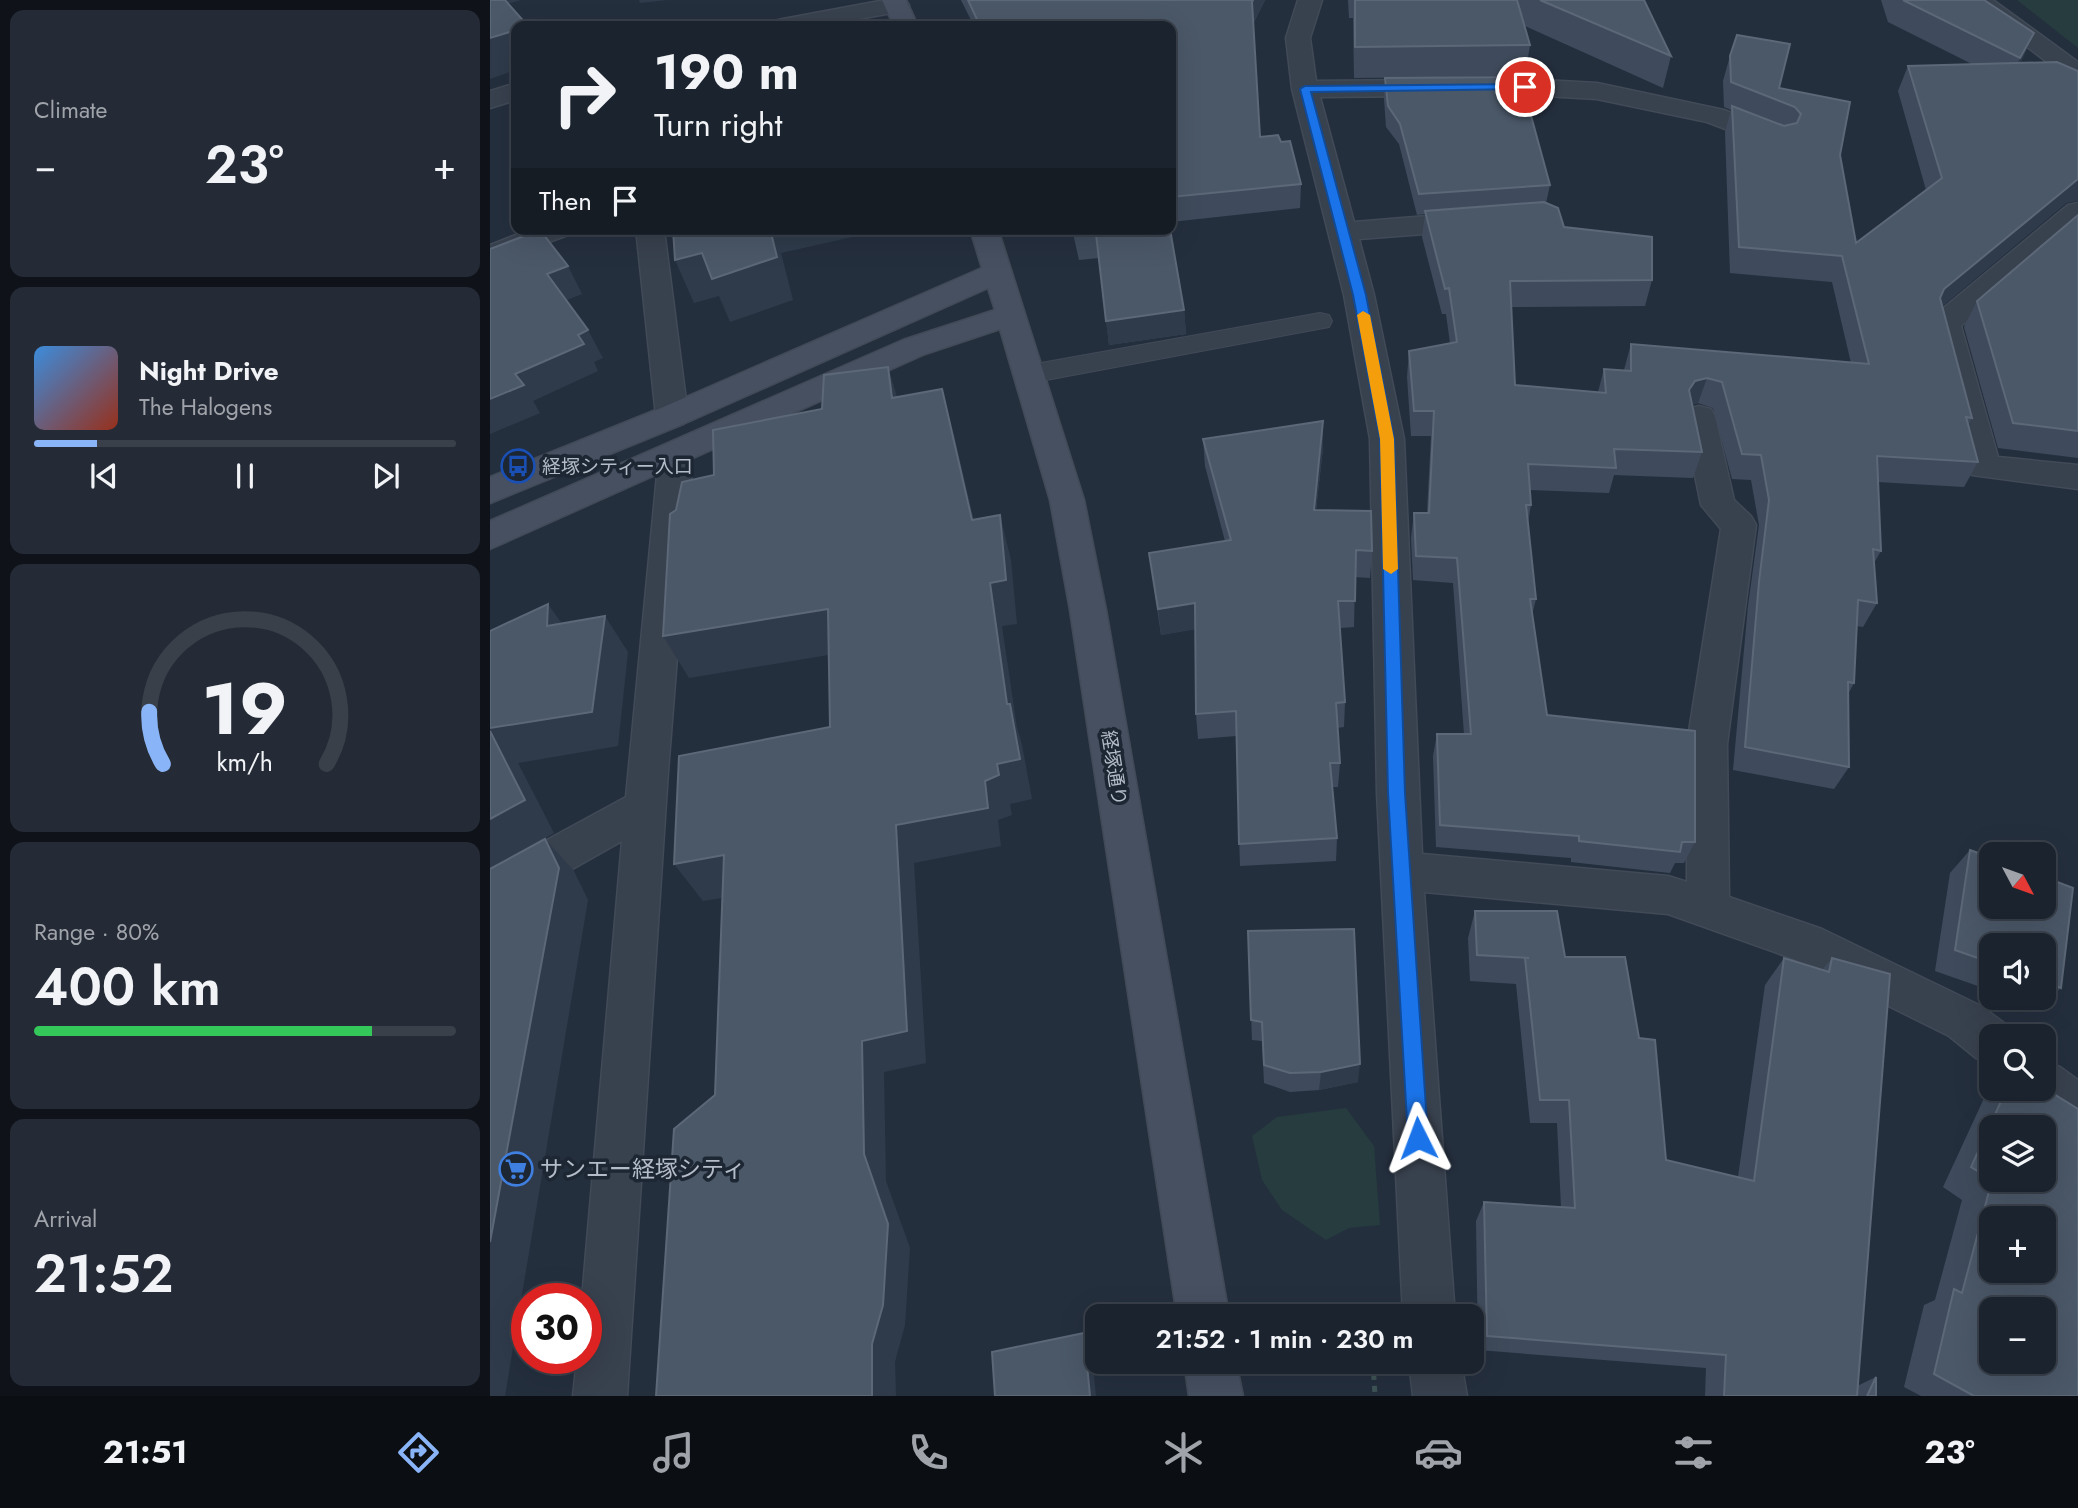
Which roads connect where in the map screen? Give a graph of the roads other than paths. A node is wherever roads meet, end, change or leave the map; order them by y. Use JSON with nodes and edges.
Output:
{"nodes":[{"id":1,"x":1310,"y":0,"type":"edge"},
{"id":2,"x":1978,"y":0,"type":"edge"},
{"id":3,"x":899,"y":11,"type":"edge"},
{"id":4,"x":822,"y":21,"type":"edge"},
{"id":5,"x":2078,"y":74,"type":"edge"},
{"id":6,"x":1305,"y":89,"type":"junction"},
{"id":7,"x":511,"y":93,"type":"edge"},
{"id":8,"x":490,"y":100,"type":"edge"},
{"id":9,"x":1777,"y":141,"type":"edge"},
{"id":10,"x":2078,"y":211,"type":"edge"},
{"id":11,"x":1504,"y":219,"type":"edge"},
{"id":12,"x":1342,"y":232,"type":"junction"},
{"id":13,"x":543,"y":235,"type":"edge"},
{"id":14,"x":651,"y":235,"type":"edge"},
{"id":15,"x":986,"y":235,"type":"edge"},
{"id":16,"x":490,"y":256,"type":"edge"},
{"id":17,"x":998,"y":272,"type":"junction"},
{"id":18,"x":1012,"y":315,"type":"junction"},
{"id":19,"x":1320,"y":321,"type":"dead end"},
{"id":20,"x":1030,"y":374,"type":"junction"},
{"id":21,"x":1699,"y":417,"type":"dead end"},
{"id":22,"x":674,"y":435,"type":"junction"},
{"id":23,"x":2078,"y":477,"type":"edge"},
{"id":24,"x":490,"y":491,"type":"edge"},
{"id":25,"x":490,"y":536,"type":"edge"},
{"id":26,"x":645,"y":807,"type":"junction"},
{"id":27,"x":1401,"y":870,"type":"junction"},
{"id":28,"x":490,"y":894,"type":"edge"},
{"id":29,"x":1708,"y":909,"type":"junction"},
{"id":30,"x":1979,"y":1032,"type":"edge"},
{"id":31,"x":2056,"y":1092,"type":"edge"},
{"id":32,"x":2078,"y":1109,"type":"edge"},
{"id":33,"x":1201,"y":1304,"type":"edge"},
{"id":34,"x":1428,"y":1304,"type":"edge"},
{"id":35,"x":1212,"y":1374,"type":"edge"},
{"id":36,"x":1436,"y":1374,"type":"edge"},
{"id":37,"x":600,"y":1396,"type":"edge"},
{"id":38,"x":1216,"y":1396,"type":"edge"},
{"id":39,"x":1440,"y":1396,"type":"edge"}],
"edges":[{"from":1,"to":6,"type":"street"},
{"from":2,"to":5,"type":"street"},
{"from":3,"to":4,"type":"street"},
{"from":6,"to":9,"type":"street"},
{"from":6,"to":12,"type":"street"},
{"from":7,"to":8,"type":"street"},
{"from":10,"to":23,"type":"street"},
{"from":11,"to":12,"type":"street"},
{"from":12,"to":27,"type":"street"},
{"from":13,"to":16,"type":"street"},
{"from":14,"to":22,"type":"street"},
{"from":15,"to":17,"type":"main road","name":"経塚通り"},
{"from":17,"to":18,"type":"main road","name":"経塚通り"},
{"from":17,"to":22,"type":"main road"},
{"from":18,"to":20,"type":"main road","name":"経塚通り"},
{"from":18,"to":22,"type":"main road"},
{"from":19,"to":20,"type":"lane"},
{"from":20,"to":33,"type":"main road","name":"経塚通り"},
{"from":21,"to":29,"type":"street"},
{"from":22,"to":24,"type":"main road"},
{"from":22,"to":25,"type":"main road"},
{"from":22,"to":26,"type":"street"},
{"from":26,"to":28,"type":"street"},
{"from":26,"to":37,"type":"street"},
{"from":27,"to":29,"type":"street"},
{"from":27,"to":34,"type":"street"},
{"from":29,"to":30,"type":"street"},
{"from":31,"to":32,"type":"street"},
{"from":35,"to":38,"type":"main road"},
{"from":36,"to":39,"type":"street"}]}
